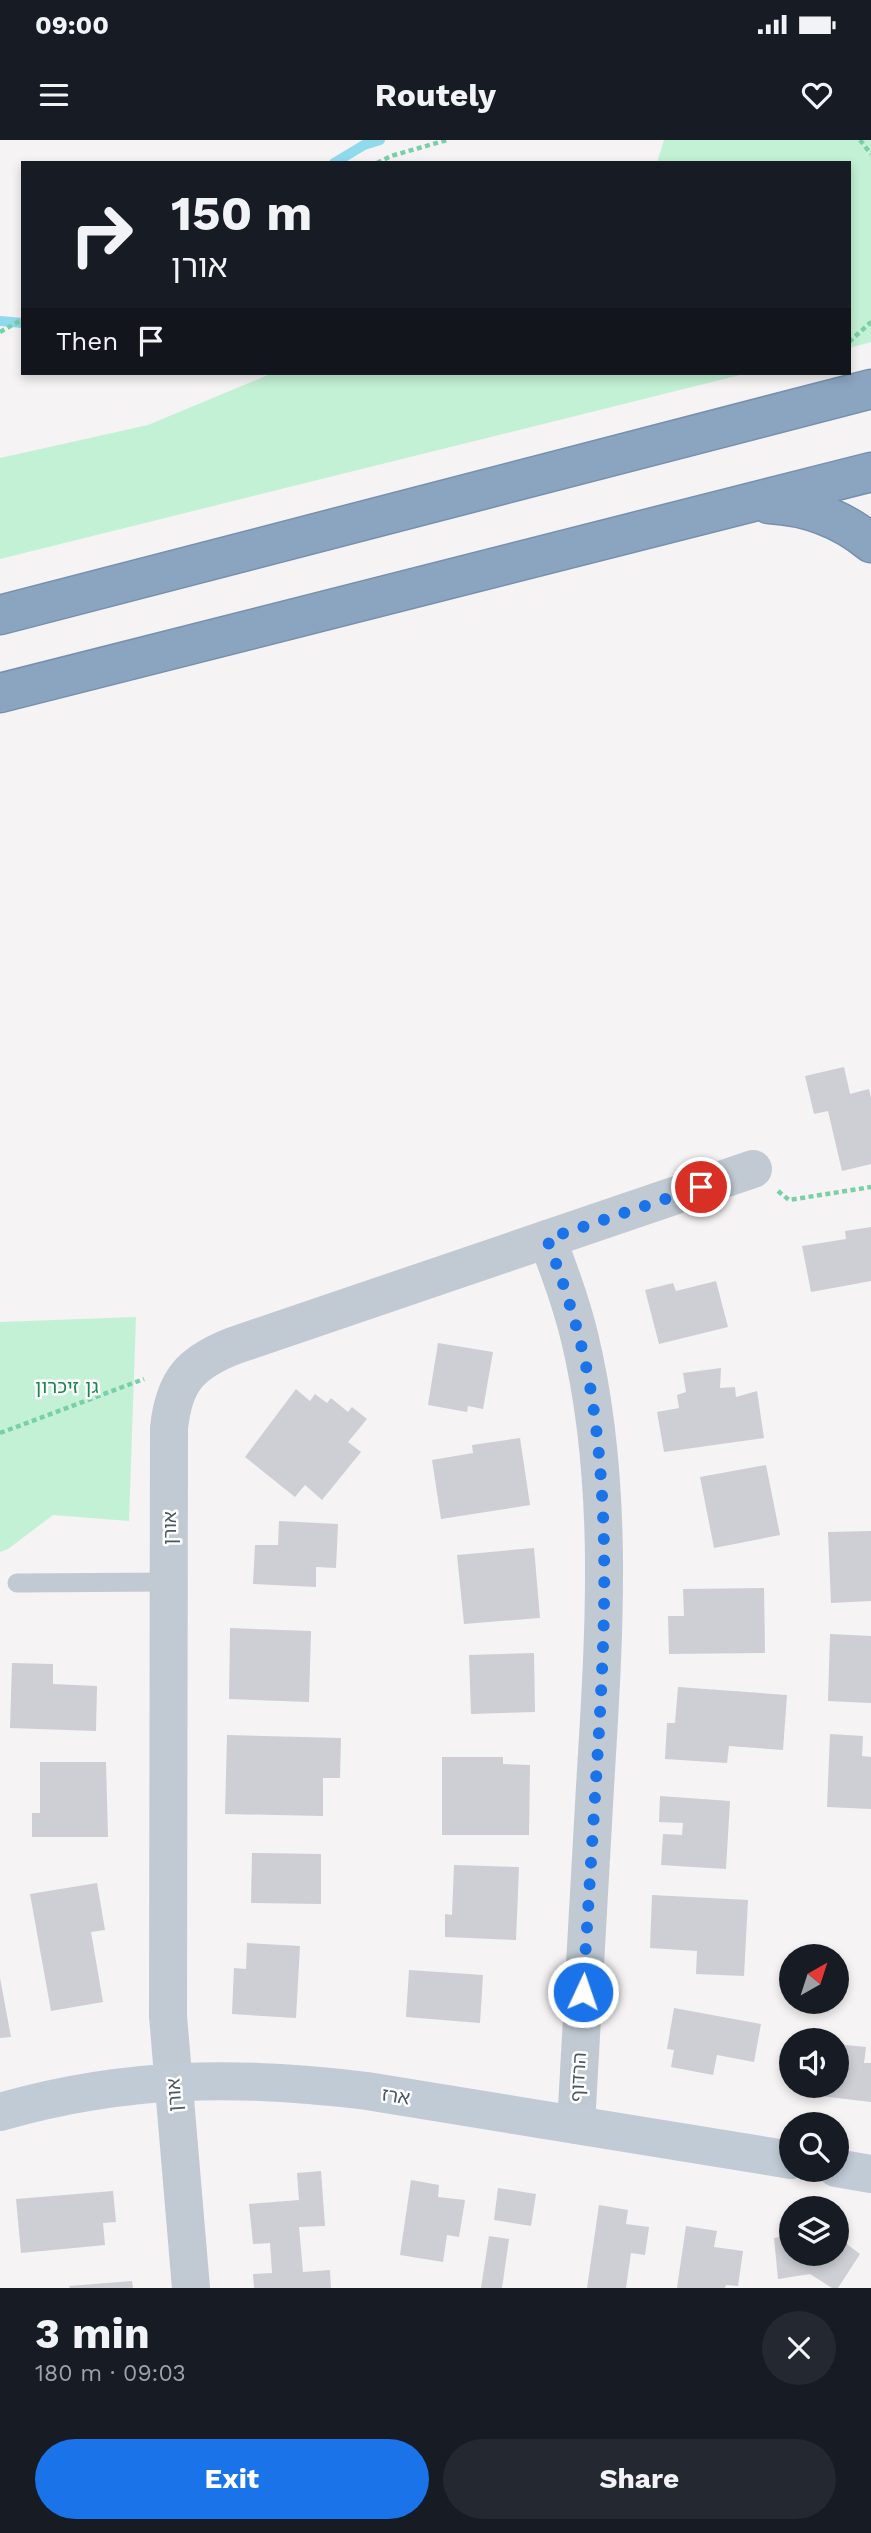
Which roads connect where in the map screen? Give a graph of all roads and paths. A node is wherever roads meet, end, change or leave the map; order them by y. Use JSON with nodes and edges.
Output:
{"nodes":[{"id":1,"x":447,"y":140,"type":"edge"},
{"id":2,"x":860,"y":140,"type":"edge"},
{"id":3,"x":871,"y":154,"type":"edge"},
{"id":4,"x":381,"y":161,"type":"edge"},
{"id":5,"x":21,"y":320,"type":"edge"},
{"id":6,"x":871,"y":322,"type":"edge"},
{"id":7,"x":0,"y":332,"type":"edge"},
{"id":8,"x":851,"y":340,"type":"edge"},
{"id":9,"x":871,"y":389,"type":"edge"},
{"id":10,"x":871,"y":472,"type":"edge"},
{"id":11,"x":749,"y":503,"type":"junction"},
{"id":12,"x":871,"y":543,"type":"edge"},
{"id":13,"x":0,"y":615,"type":"edge"},
{"id":14,"x":0,"y":693,"type":"edge"},
{"id":15,"x":752,"y":1169,"type":"joint"},
{"id":16,"x":871,"y":1187,"type":"edge"},
{"id":17,"x":547,"y":1239,"type":"junction"},
{"id":18,"x":186,"y":1375,"type":"junction"},
{"id":19,"x":0,"y":1433,"type":"edge"},
{"id":20,"x":169,"y":1582,"type":"junction"},
{"id":21,"x":17,"y":1583,"type":"dead end"},
{"id":22,"x":173,"y":2082,"type":"junction"},
{"id":23,"x":0,"y":2112,"type":"edge"},
{"id":24,"x":576,"y":2125,"type":"junction"},
{"id":25,"x":779,"y":2159,"type":"edge"},
{"id":26,"x":849,"y":2170,"type":"edge"},
{"id":27,"x":871,"y":2174,"type":"edge"},
{"id":28,"x":191,"y":2288,"type":"edge"}],
"edges":[{"from":1,"to":4,"type":"path"},
{"from":2,"to":3,"type":"path"},
{"from":5,"to":7,"type":"path"},
{"from":6,"to":8,"type":"path"},
{"from":9,"to":13,"type":"highway"},
{"from":10,"to":11,"type":"highway"},
{"from":11,"to":12,"type":"highway"},
{"from":11,"to":14,"type":"highway"},
{"from":15,"to":16,"type":"path"},
{"from":15,"to":17,"type":"street"},
{"from":17,"to":18,"type":"street"},
{"from":17,"to":24,"type":"street","name":"הרדוף"},
{"from":18,"to":19,"type":"path"},
{"from":18,"to":20,"type":"street","name":"אורן"},
{"from":20,"to":21,"type":"lane"},
{"from":20,"to":22,"type":"street","name":"אורן"},
{"from":22,"to":23,"type":"street","name":"ארז"},
{"from":22,"to":24,"type":"street","name":"ארז"},
{"from":22,"to":28,"type":"street","name":"אורן"},
{"from":24,"to":25,"type":"street","name":"ארז"},
{"from":26,"to":27,"type":"street"}]}
